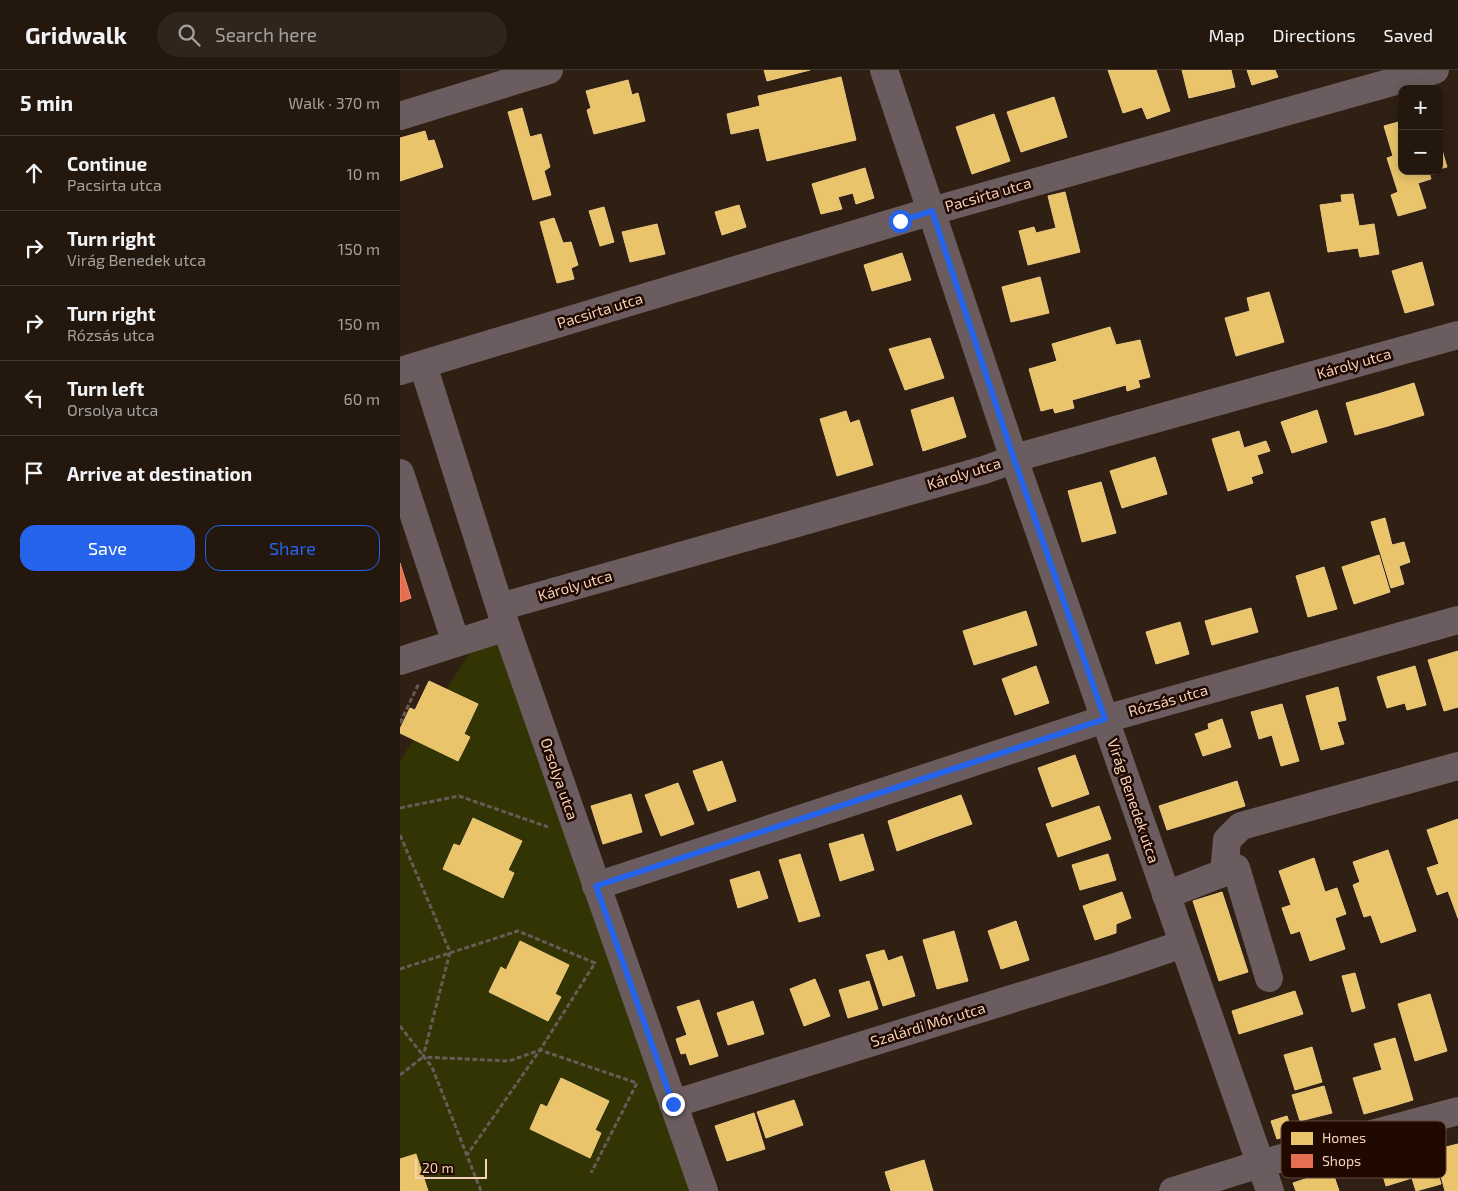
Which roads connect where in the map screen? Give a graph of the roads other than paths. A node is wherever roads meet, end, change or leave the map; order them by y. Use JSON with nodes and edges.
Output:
{"nodes":[{"id":1,"x":549,"y":70,"type":"edge"},
{"id":2,"x":884,"y":70,"type":"edge"},
{"id":3,"x":1435,"y":70,"type":"edge"},
{"id":4,"x":400,"y":116,"type":"edge"},
{"id":5,"x":932,"y":211,"type":"junction"},
{"id":6,"x":1458,"y":335,"type":"edge"},
{"id":7,"x":411,"y":368,"type":"edge"},
{"id":8,"x":1014,"y":459,"type":"junction"},
{"id":9,"x":400,"y":473,"type":"edge"},
{"id":10,"x":503,"y":617,"type":"junction"},
{"id":11,"x":1458,"y":620,"type":"edge"},
{"id":12,"x":456,"y":642,"type":"junction"},
{"id":13,"x":400,"y":661,"type":"edge"},
{"id":14,"x":1105,"y":719,"type":"junction"},
{"id":15,"x":1458,"y":766,"type":"edge"},
{"id":16,"x":1224,"y":873,"type":"junction"},
{"id":17,"x":596,"y":886,"type":"junction"},
{"id":18,"x":1166,"y":895,"type":"junction"},
{"id":19,"x":1183,"y":944,"type":"junction"},
{"id":20,"x":1269,"y":978,"type":"dead end"},
{"id":21,"x":673,"y":1104,"type":"junction"},
{"id":22,"x":1458,"y":1111,"type":"edge"},
{"id":23,"x":1421,"y":1121,"type":"edge"},
{"id":24,"x":1281,"y":1158,"type":"edge"},
{"id":25,"x":1260,"y":1164,"type":"junction"},
{"id":26,"x":704,"y":1191,"type":"edge"},
{"id":27,"x":1172,"y":1191,"type":"edge"},
{"id":28,"x":1270,"y":1191,"type":"edge"}],
"edges":[{"from":1,"to":4,"type":"street"},
{"from":2,"to":5,"type":"street","name":"Virág Benedek utca"},
{"from":3,"to":5,"type":"street","name":"Pacsirta utca"},
{"from":5,"to":7,"type":"street","name":"Pacsirta utca"},
{"from":5,"to":8,"type":"street","name":"Virág Benedek utca"},
{"from":6,"to":8,"type":"street","name":"Károly utca"},
{"from":7,"to":10,"type":"street","name":"Orsolya utca"},
{"from":8,"to":10,"type":"street","name":"Károly utca"},
{"from":8,"to":14,"type":"street","name":"Virág Benedek utca"},
{"from":9,"to":12,"type":"street"},
{"from":10,"to":12,"type":"street","name":"Károly utca"},
{"from":10,"to":17,"type":"street","name":"Orsolya utca"},
{"from":11,"to":14,"type":"street","name":"Rózsás utca"},
{"from":12,"to":13,"type":"street","name":"Károly utca"},
{"from":14,"to":17,"type":"street","name":"Rózsás utca"},
{"from":14,"to":18,"type":"street","name":"Virág Benedek utca"},
{"from":15,"to":16,"type":"street"},
{"from":16,"to":18,"type":"street"},
{"from":16,"to":20,"type":"street"},
{"from":17,"to":21,"type":"street","name":"Orsolya utca"},
{"from":18,"to":19,"type":"street","name":"Virág Benedek utca"},
{"from":19,"to":21,"type":"street","name":"Szalárdi Mór utca"},
{"from":19,"to":25,"type":"street","name":"Virág Benedek utca"},
{"from":21,"to":26,"type":"street","name":"Orsolya utca"},
{"from":22,"to":23,"type":"street"},
{"from":24,"to":25,"type":"street"},
{"from":25,"to":27,"type":"street"},
{"from":25,"to":28,"type":"street","name":"Virág Benedek utca"}]}
